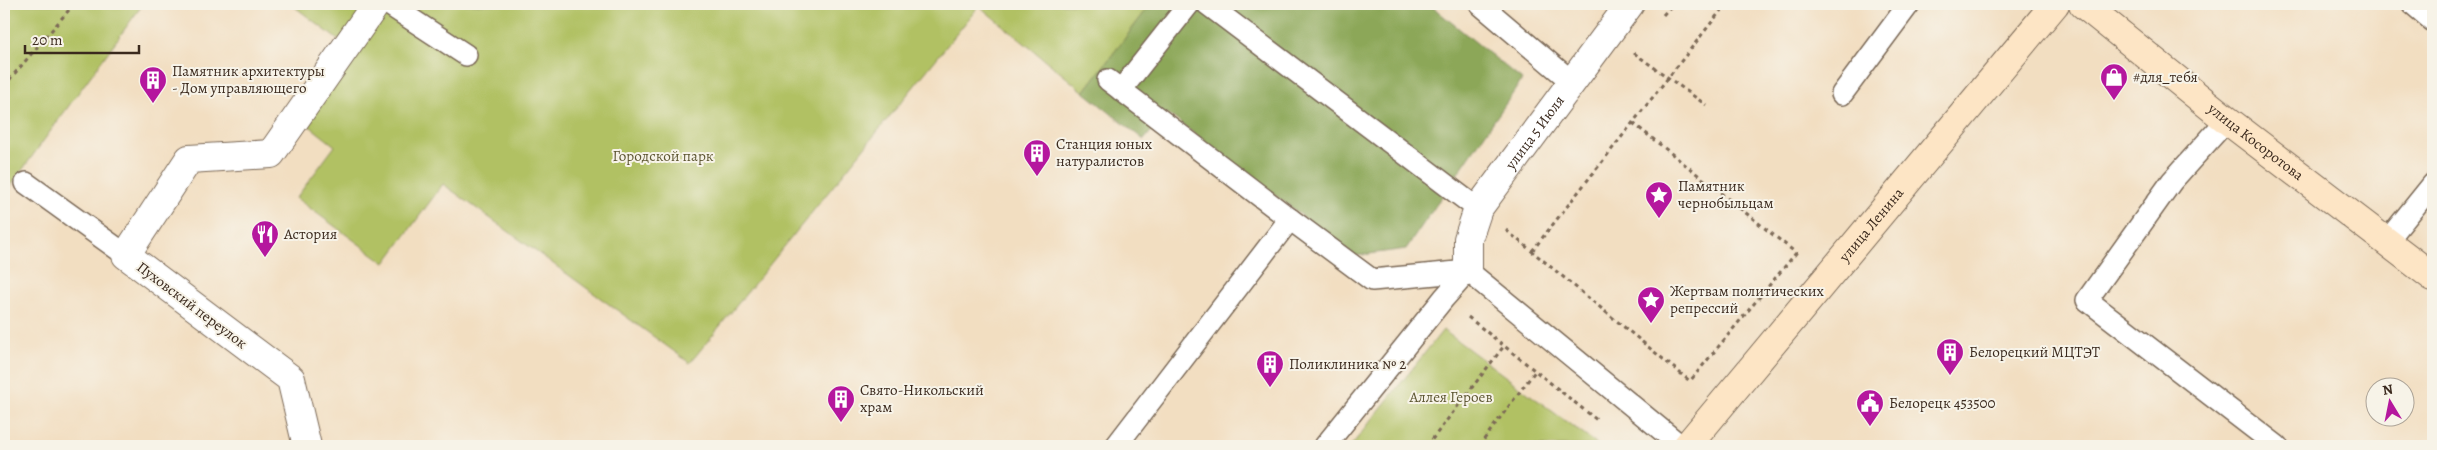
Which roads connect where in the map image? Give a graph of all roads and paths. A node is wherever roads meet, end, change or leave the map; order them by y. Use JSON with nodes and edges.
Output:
{"nodes":[{"id":1,"x":74,"y":4,"type":"edge"},
{"id":2,"x":376,"y":4,"type":"edge"},
{"id":3,"x":388,"y":4,"type":"edge"},
{"id":4,"x":1189,"y":4,"type":"edge"},
{"id":5,"x":1208,"y":4,"type":"edge"},
{"id":6,"x":1480,"y":4,"type":"edge"},
{"id":7,"x":1630,"y":4,"type":"edge"},
{"id":8,"x":1726,"y":4,"type":"edge"},
{"id":9,"x":1909,"y":4,"type":"edge"},
{"id":10,"x":2055,"y":4,"type":"edge"},
{"id":11,"x":2083,"y":4,"type":"edge"},
{"id":12,"x":2413,"y":4,"type":"edge"},
{"id":13,"x":2433,"y":21,"type":"edge"},
{"id":14,"x":1608,"y":33,"type":"junction"},
{"id":15,"x":466,"y":55,"type":"dead end"},
{"id":16,"x":1669,"y":78,"type":"junction"},
{"id":17,"x":1571,"y":81,"type":"junction"},
{"id":18,"x":4,"y":86,"type":"edge"},
{"id":19,"x":1842,"y":94,"type":"dead end"},
{"id":20,"x":1706,"y":105,"type":"dead end"},
{"id":21,"x":2227,"y":120,"type":"junction"},
{"id":22,"x":1633,"y":123,"type":"junction"},
{"id":23,"x":26,"y":183,"type":"dead end"},
{"id":24,"x":2433,"y":184,"type":"edge"},
{"id":25,"x":1478,"y":209,"type":"junction"},
{"id":26,"x":1290,"y":219,"type":"junction"},
{"id":27,"x":2387,"y":241,"type":"junction"},
{"id":28,"x":1532,"y":251,"type":"junction"},
{"id":29,"x":126,"y":255,"type":"junction"},
{"id":30,"x":1468,"y":271,"type":"junction"},
{"id":31,"x":2433,"y":277,"type":"edge"},
{"id":32,"x":1444,"y":298,"type":"junction"},
{"id":33,"x":1526,"y":319,"type":"junction"},
{"id":34,"x":1556,"y":343,"type":"junction"},
{"id":35,"x":1504,"y":346,"type":"junction"},
{"id":36,"x":1535,"y":371,"type":"junction"},
{"id":37,"x":1690,"y":381,"type":"junction"},
{"id":38,"x":1722,"y":404,"type":"junction"},
{"id":39,"x":1600,"y":423,"type":"dead end"},
{"id":40,"x":307,"y":446,"type":"edge"},
{"id":41,"x":1116,"y":446,"type":"edge"},
{"id":42,"x":1325,"y":446,"type":"edge"},
{"id":43,"x":1427,"y":446,"type":"edge"},
{"id":44,"x":1479,"y":446,"type":"edge"},
{"id":45,"x":1681,"y":446,"type":"edge"},
{"id":46,"x":1687,"y":446,"type":"edge"},
{"id":47,"x":2277,"y":446,"type":"edge"}],
"edges":[{"from":1,"to":18,"type":"path"},
{"from":2,"to":29,"type":"street","name":"Пуховский переулок"},
{"from":3,"to":15,"type":"lane"},
{"from":4,"to":26,"type":"lane"},
{"from":5,"to":25,"type":"lane"},
{"from":6,"to":17,"type":"lane"},
{"from":7,"to":14,"type":"street","name":"улица 5 Июля"},
{"from":8,"to":16,"type":"path"},
{"from":9,"to":19,"type":"lane"},
{"from":10,"to":38,"type":"street","name":"улица Ленина"},
{"from":11,"to":21,"type":"street","name":"улица Косоротова"},
{"from":12,"to":13,"type":"lane"},
{"from":14,"to":16,"type":"path"},
{"from":14,"to":17,"type":"street","name":"улица 5 Июля"},
{"from":16,"to":20,"type":"path"},
{"from":16,"to":22,"type":"path"},
{"from":17,"to":25,"type":"street","name":"улица 5 Июля"},
{"from":21,"to":27,"type":"street","name":"улица Косоротова"},
{"from":21,"to":47,"type":"lane"},
{"from":22,"to":28,"type":"path"},
{"from":22,"to":37,"type":"path"},
{"from":23,"to":29,"type":"lane"},
{"from":24,"to":27,"type":"lane"},
{"from":25,"to":28,"type":"path"},
{"from":25,"to":30,"type":"street","name":"улица 5 Июля"},
{"from":26,"to":30,"type":"lane"},
{"from":26,"to":41,"type":"lane"},
{"from":27,"to":31,"type":"street","name":"улица Косоротова"},
{"from":28,"to":37,"type":"path"},
{"from":29,"to":40,"type":"street","name":"Пуховский переулок"},
{"from":30,"to":32,"type":"lane"},
{"from":30,"to":33,"type":"lane"},
{"from":32,"to":35,"type":"path"},
{"from":32,"to":42,"type":"lane"},
{"from":33,"to":34,"type":"lane"},
{"from":33,"to":35,"type":"path"},
{"from":34,"to":36,"type":"path"},
{"from":34,"to":45,"type":"lane"},
{"from":35,"to":36,"type":"path"},
{"from":35,"to":43,"type":"path"},
{"from":36,"to":39,"type":"path"},
{"from":36,"to":44,"type":"path"},
{"from":37,"to":38,"type":"path"},
{"from":38,"to":46,"type":"street","name":"улица Ленина"}]}
